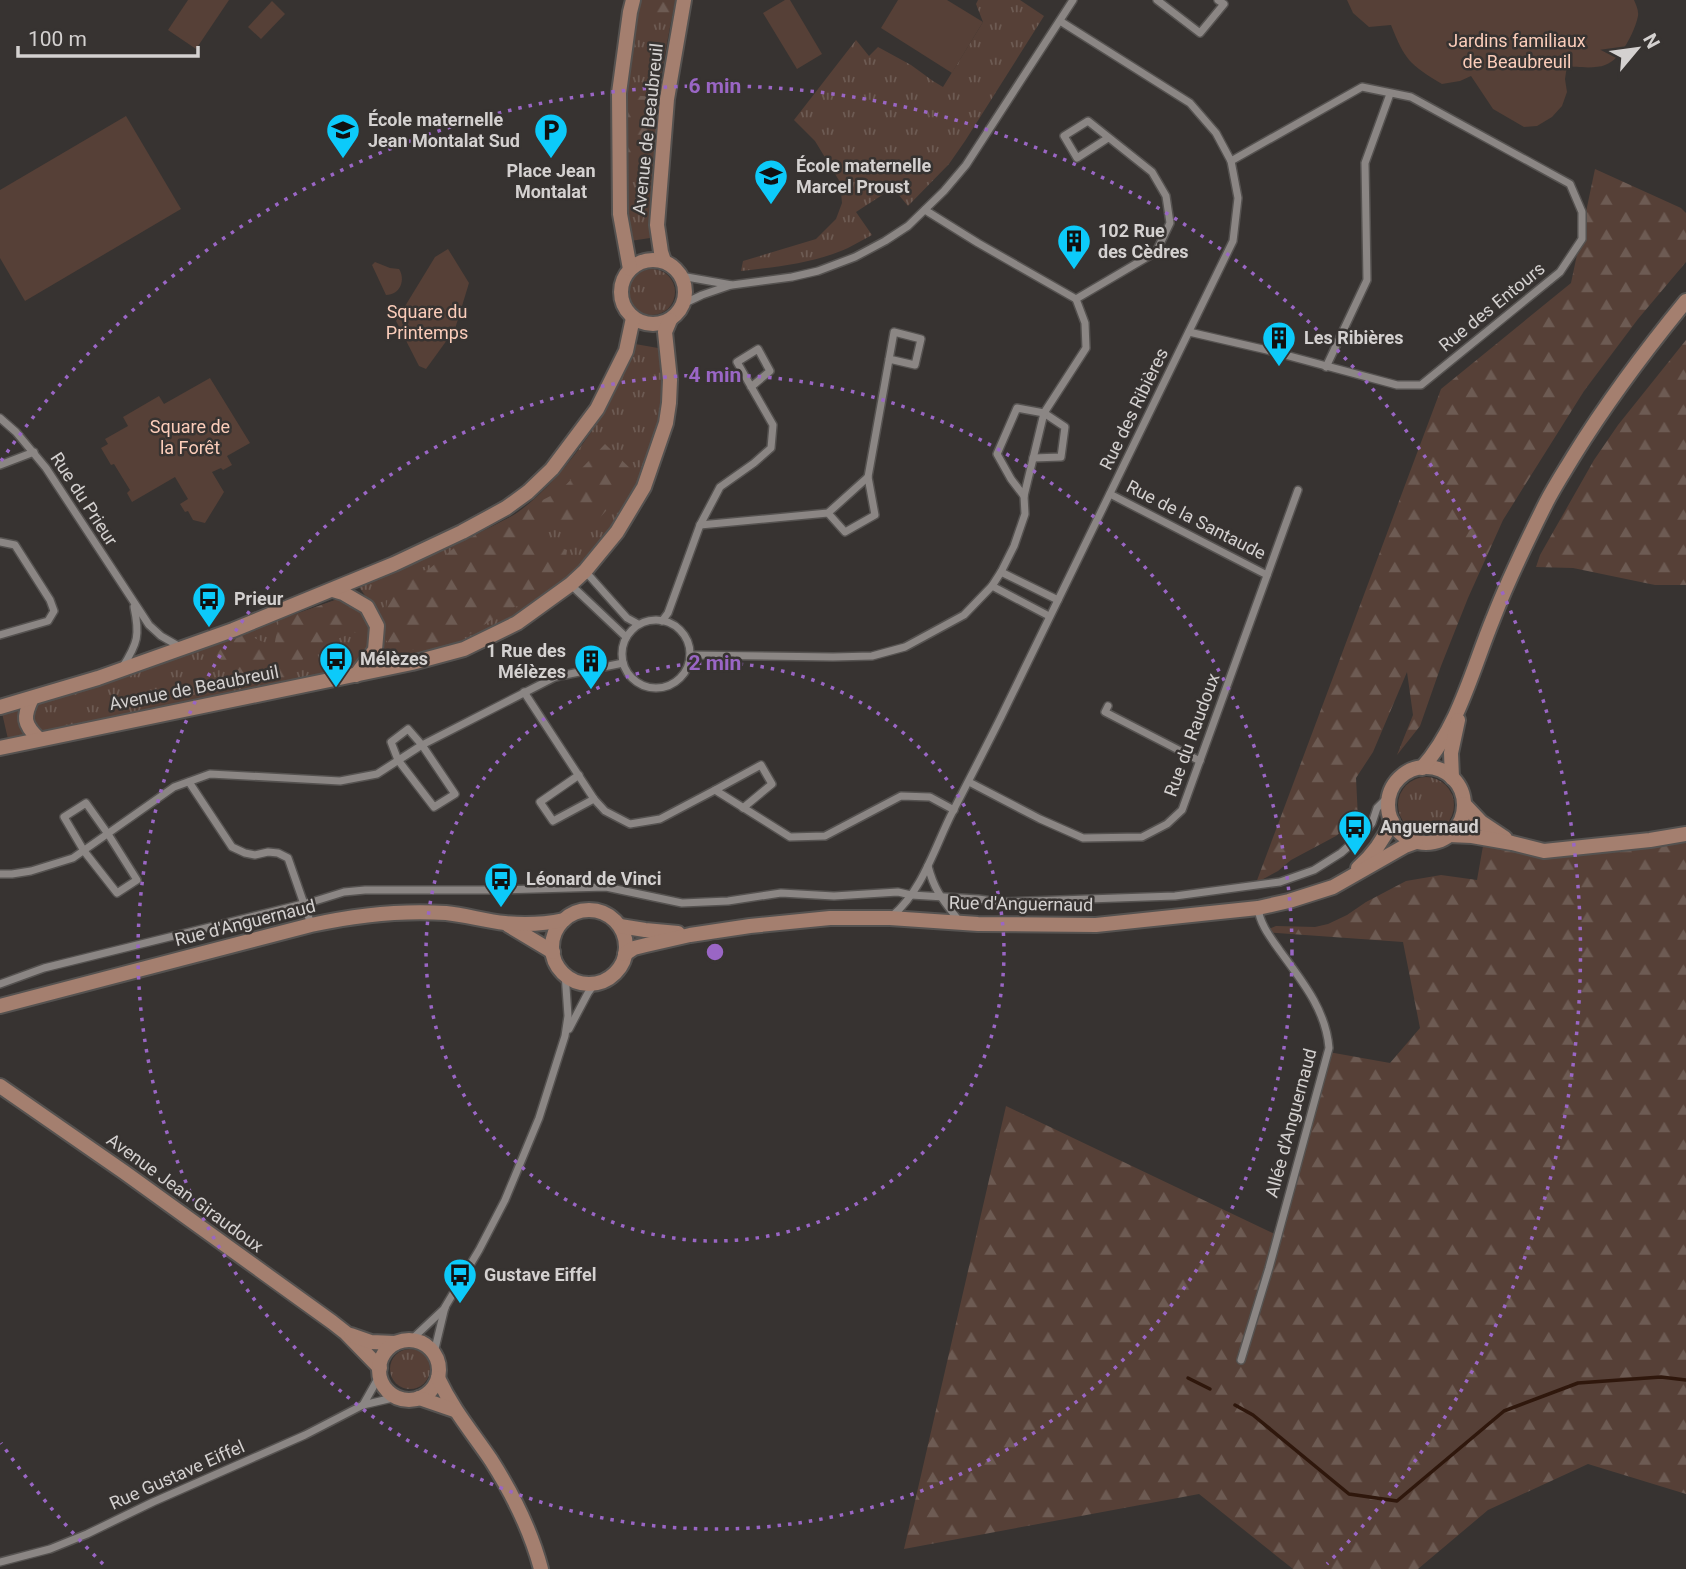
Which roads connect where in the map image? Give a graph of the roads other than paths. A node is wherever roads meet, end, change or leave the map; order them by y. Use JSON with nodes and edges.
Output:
{"nodes":[{"id":1,"x":633,"y":0,"type":"edge"},
{"id":2,"x":684,"y":0,"type":"edge"},
{"id":3,"x":1073,"y":0,"type":"edge"},
{"id":4,"x":1157,"y":0,"type":"edge"},
{"id":5,"x":1218,"y":0,"type":"edge"},
{"id":6,"x":1060,"y":21,"type":"junction"},
{"id":7,"x":1390,"y":94,"type":"junction"},
{"id":8,"x":1108,"y":138,"type":"junction"},
{"id":9,"x":1231,"y":161,"type":"junction"},
{"id":10,"x":925,"y":210,"type":"junction"},
{"id":11,"x":664,"y":261,"type":"junction"},
{"id":12,"x":630,"y":269,"type":"junction"},
{"id":13,"x":681,"y":276,"type":"junction"},
{"id":14,"x":732,"y":285,"type":"junction"},
{"id":15,"x":1076,"y":299,"type":"junction"},
{"id":16,"x":1686,"y":301,"type":"edge"},
{"id":17,"x":684,"y":304,"type":"junction"},
{"id":18,"x":634,"y":318,"type":"junction"},
{"id":19,"x":670,"y":320,"type":"junction"},
{"id":20,"x":1189,"y":332,"type":"junction"},
{"id":21,"x":889,"y":359,"type":"junction"},
{"id":22,"x":1326,"y":367,"type":"junction"},
{"id":23,"x":751,"y":387,"type":"junction"},
{"id":24,"x":1044,"y":413,"type":"junction"},
{"id":25,"x":0,"y":418,"type":"edge"},
{"id":26,"x":34,"y":452,"type":"junction"},
{"id":27,"x":1032,"y":458,"type":"junction"},
{"id":28,"x":0,"y":465,"type":"edge"},
{"id":29,"x":868,"y":477,"type":"junction"},
{"id":30,"x":1298,"y":490,"type":"dead end"},
{"id":31,"x":1110,"y":494,"type":"junction"},
{"id":32,"x":1024,"y":496,"type":"junction"},
{"id":33,"x":828,"y":513,"type":"junction"},
{"id":34,"x":700,"y":525,"type":"junction"},
{"id":35,"x":0,"y":542,"type":"edge"},
{"id":36,"x":585,"y":571,"type":"junction"},
{"id":37,"x":1001,"y":572,"type":"junction"},
{"id":38,"x":1267,"y":575,"type":"junction"},
{"id":39,"x":571,"y":584,"type":"junction"},
{"id":40,"x":992,"y":586,"type":"junction"},
{"id":41,"x":333,"y":590,"type":"junction"},
{"id":42,"x":1058,"y":600,"type":"junction"},
{"id":43,"x":134,"y":603,"type":"junction"},
{"id":44,"x":1049,"y":616,"type":"junction"},
{"id":45,"x":662,"y":621,"type":"junction"},
{"id":46,"x":638,"y":624,"type":"junction"},
{"id":47,"x":0,"y":635,"type":"edge"},
{"id":48,"x":626,"y":637,"type":"junction"},
{"id":49,"x":182,"y":648,"type":"junction"},
{"id":50,"x":690,"y":655,"type":"junction"},
{"id":51,"x":623,"y":663,"type":"junction"},
{"id":52,"x":121,"y":670,"type":"junction"},
{"id":53,"x":356,"y":676,"type":"junction"},
{"id":54,"x":524,"y":692,"type":"junction"},
{"id":55,"x":32,"y":698,"type":"junction"},
{"id":56,"x":1462,"y":702,"type":"junction"},
{"id":57,"x":1108,"y":706,"type":"dead end"},
{"id":58,"x":0,"y":707,"type":"edge"},
{"id":59,"x":39,"y":740,"type":"junction"},
{"id":60,"x":422,"y":745,"type":"junction"},
{"id":61,"x":0,"y":748,"type":"edge"},
{"id":62,"x":398,"y":760,"type":"junction"},
{"id":63,"x":1200,"y":761,"type":"junction"},
{"id":64,"x":1422,"y":768,"type":"junction"},
{"id":65,"x":579,"y":775,"type":"junction"},
{"id":66,"x":1452,"y":778,"type":"junction"},
{"id":67,"x":189,"y":782,"type":"junction"},
{"id":68,"x":969,"y":782,"type":"junction"},
{"id":69,"x":715,"y":790,"type":"junction"},
{"id":70,"x":1390,"y":795,"type":"junction"},
{"id":71,"x":594,"y":799,"type":"junction"},
{"id":72,"x":1464,"y":804,"type":"junction"},
{"id":73,"x":743,"y":808,"type":"junction"},
{"id":74,"x":954,"y":810,"type":"junction"},
{"id":75,"x":1392,"y":821,"type":"junction"},
{"id":76,"x":108,"y":834,"type":"junction"},
{"id":77,"x":1686,"y":834,"type":"edge"},
{"id":78,"x":1449,"y":835,"type":"junction"},
{"id":79,"x":1416,"y":842,"type":"junction"},
{"id":80,"x":1512,"y":843,"type":"junction"},
{"id":81,"x":84,"y":850,"type":"junction"},
{"id":82,"x":928,"y":866,"type":"junction"},
{"id":83,"x":0,"y":874,"type":"edge"},
{"id":84,"x":1346,"y":878,"type":"junction"},
{"id":85,"x":911,"y":895,"type":"junction"},
{"id":86,"x":939,"y":897,"type":"junction"},
{"id":87,"x":304,"y":903,"type":"junction"},
{"id":88,"x":1258,"y":908,"type":"junction"},
{"id":89,"x":890,"y":918,"type":"junction"},
{"id":90,"x":564,"y":920,"type":"junction"},
{"id":91,"x":960,"y":922,"type":"junction"},
{"id":92,"x":503,"y":923,"type":"junction"},
{"id":93,"x":311,"y":925,"type":"junction"},
{"id":94,"x":620,"y":926,"type":"junction"},
{"id":95,"x":690,"y":935,"type":"junction"},
{"id":96,"x":553,"y":952,"type":"junction"},
{"id":97,"x":625,"y":954,"type":"junction"},
{"id":98,"x":565,"y":973,"type":"junction"},
{"id":99,"x":596,"y":982,"type":"junction"},
{"id":100,"x":0,"y":984,"type":"edge"},
{"id":101,"x":0,"y":1006,"type":"edge"},
{"id":102,"x":565,"y":1036,"type":"junction"},
{"id":103,"x":0,"y":1086,"type":"edge"},
{"id":104,"x":445,"y":1307,"type":"junction"},
{"id":105,"x":346,"y":1333,"type":"junction"},
{"id":106,"x":411,"y":1340,"type":"junction"},
{"id":107,"x":395,"y":1343,"type":"junction"},
{"id":108,"x":434,"y":1353,"type":"junction"},
{"id":109,"x":1241,"y":1360,"type":"dead end"},
{"id":110,"x":380,"y":1372,"type":"junction"},
{"id":111,"x":438,"y":1378,"type":"junction"},
{"id":112,"x":397,"y":1397,"type":"junction"},
{"id":113,"x":419,"y":1398,"type":"junction"},
{"id":114,"x":363,"y":1405,"type":"junction"},
{"id":115,"x":454,"y":1410,"type":"junction"},
{"id":116,"x":0,"y":1562,"type":"edge"},
{"id":117,"x":541,"y":1569,"type":"edge"}],
"edges":[{"from":1,"to":12,"type":"main road","name":"Avenue de Beaubreuil"},
{"from":2,"to":11,"type":"main road","name":"Avenue de Beaubreuil"},
{"from":3,"to":6,"type":"street"},
{"from":4,"to":5,"type":"street"},
{"from":6,"to":9,"type":"street","name":"Rue des Ribières"},
{"from":6,"to":10,"type":"street"},
{"from":7,"to":9,"type":"street","name":"Rue des Entours"},
{"from":7,"to":22,"type":"street"},
{"from":7,"to":22,"type":"street","name":"Rue des Entours"},
{"from":8,"to":8,"type":"street"},
{"from":8,"to":15,"type":"street"},
{"from":9,"to":20,"type":"street","name":"Rue des Ribières"},
{"from":10,"to":14,"type":"street"},
{"from":10,"to":15,"type":"street"},
{"from":11,"to":12,"type":"main road"},
{"from":11,"to":13,"type":"main road"},
{"from":12,"to":18,"type":"main road","name":"Avenue de Beaubreuil"},
{"from":13,"to":14,"type":"street"},
{"from":13,"to":17,"type":"main road"},
{"from":14,"to":17,"type":"street"},
{"from":15,"to":24,"type":"street"},
{"from":16,"to":56,"type":"main road"},
{"from":17,"to":19,"type":"main road"},
{"from":18,"to":19,"type":"main road"},
{"from":18,"to":41,"type":"main road","name":"Avenue de Beaubreuil"},
{"from":19,"to":36,"type":"main road","name":"Avenue de Beaubreuil"},
{"from":20,"to":22,"type":"street","name":"Rue des Entours"},
{"from":20,"to":31,"type":"street","name":"Rue des Ribières"},
{"from":21,"to":21,"type":"street"},
{"from":21,"to":29,"type":"street"},
{"from":23,"to":23,"type":"street"},
{"from":23,"to":34,"type":"street"},
{"from":24,"to":27,"type":"street"},
{"from":24,"to":27,"type":"street"},
{"from":24,"to":32,"type":"street"},
{"from":25,"to":26,"type":"street","name":"Rue du Prieur"},
{"from":26,"to":28,"type":"street"},
{"from":26,"to":43,"type":"street","name":"Rue du Prieur"},
{"from":27,"to":32,"type":"street"},
{"from":29,"to":33,"type":"street"},
{"from":29,"to":33,"type":"street"},
{"from":30,"to":38,"type":"street","name":"Rue du Raudoux"},
{"from":31,"to":38,"type":"street","name":"Rue de la Santaude"},
{"from":31,"to":42,"type":"street","name":"Rue des Ribières"},
{"from":32,"to":37,"type":"street"},
{"from":33,"to":34,"type":"street"},
{"from":34,"to":45,"type":"street"},
{"from":35,"to":47,"type":"street"},
{"from":36,"to":39,"type":"main road","name":"Avenue de Beaubreuil"},
{"from":36,"to":46,"type":"street"},
{"from":37,"to":40,"type":"street"},
{"from":37,"to":42,"type":"street"},
{"from":38,"to":63,"type":"street","name":"Rue du Raudoux"},
{"from":39,"to":48,"type":"street"},
{"from":39,"to":53,"type":"main road","name":"Avenue de Beaubreuil"},
{"from":40,"to":44,"type":"street"},
{"from":40,"to":50,"type":"street"},
{"from":41,"to":49,"type":"main road","name":"Avenue de Beaubreuil"},
{"from":41,"to":53,"type":"main road"},
{"from":42,"to":44,"type":"street","name":"Rue des Ribières"},
{"from":43,"to":49,"type":"street","name":"Rue du Prieur"},
{"from":43,"to":52,"type":"street","name":"Rue du Prieur"},
{"from":44,"to":68,"type":"street","name":"Rue des Ribières"},
{"from":45,"to":46,"type":"street"},
{"from":45,"to":50,"type":"street"},
{"from":46,"to":48,"type":"street"},
{"from":48,"to":51,"type":"street"},
{"from":49,"to":52,"type":"main road","name":"Avenue de Beaubreuil"},
{"from":50,"to":51,"type":"street"},
{"from":51,"to":54,"type":"street"},
{"from":52,"to":55,"type":"main road","name":"Avenue de Beaubreuil"},
{"from":53,"to":59,"type":"main road","name":"Avenue de Beaubreuil"},
{"from":54,"to":60,"type":"street"},
{"from":54,"to":65,"type":"street"},
{"from":55,"to":58,"type":"main road","name":"Avenue de Beaubreuil"},
{"from":55,"to":59,"type":"main road"},
{"from":56,"to":64,"type":"main road"},
{"from":56,"to":66,"type":"main road"},
{"from":57,"to":63,"type":"street"},
{"from":59,"to":61,"type":"main road","name":"Avenue de Beaubreuil"},
{"from":60,"to":62,"type":"street"},
{"from":60,"to":62,"type":"street"},
{"from":60,"to":62,"type":"street"},
{"from":62,"to":67,"type":"street"},
{"from":63,"to":68,"type":"street","name":"Rue du Raudoux"},
{"from":64,"to":66,"type":"main road"},
{"from":64,"to":70,"type":"main road"},
{"from":65,"to":71,"type":"street"},
{"from":65,"to":71,"type":"street"},
{"from":66,"to":72,"type":"main road"},
{"from":67,"to":76,"type":"street"},
{"from":67,"to":87,"type":"street"},
{"from":68,"to":74,"type":"street","name":"Rue des Ribières"},
{"from":69,"to":71,"type":"street"},
{"from":69,"to":73,"type":"street"},
{"from":69,"to":73,"type":"street"},
{"from":70,"to":75,"type":"main road"},
{"from":70,"to":86,"type":"street"},
{"from":72,"to":78,"type":"main road"},
{"from":72,"to":80,"type":"main road"},
{"from":73,"to":74,"type":"street"},
{"from":74,"to":82,"type":"street","name":"Rue des Ribières"},
{"from":75,"to":79,"type":"main road"},
{"from":75,"to":84,"type":"main road","name":"Rue d'Anguernaud"},
{"from":76,"to":81,"type":"street"},
{"from":76,"to":81,"type":"street"},
{"from":76,"to":81,"type":"street"},
{"from":77,"to":80,"type":"main road"},
{"from":78,"to":79,"type":"main road"},
{"from":78,"to":80,"type":"main road"},
{"from":79,"to":84,"type":"main road","name":"Rue d'Anguernaud"},
{"from":81,"to":83,"type":"street"},
{"from":82,"to":85,"type":"street","name":"Rue des Ribières"},
{"from":82,"to":86,"type":"street"},
{"from":84,"to":88,"type":"main road","name":"Rue d'Anguernaud"},
{"from":85,"to":86,"type":"street"},
{"from":85,"to":87,"type":"street"},
{"from":85,"to":89,"type":"street","name":"Rue des Ribières"},
{"from":86,"to":91,"type":"street"},
{"from":87,"to":93,"type":"street"},
{"from":87,"to":100,"type":"street"},
{"from":88,"to":91,"type":"main road","name":"Rue d'Anguernaud"},
{"from":88,"to":109,"type":"street","name":"Allée d'Anguernaud"},
{"from":89,"to":91,"type":"main road","name":"Rue d'Anguernaud"},
{"from":89,"to":95,"type":"main road","name":"Rue d'Anguernaud"},
{"from":90,"to":92,"type":"main road","name":"Rue d'Anguernaud"},
{"from":90,"to":94,"type":"main road","name":"Rue d'Anguernaud"},
{"from":90,"to":96,"type":"main road"},
{"from":92,"to":93,"type":"main road","name":"Rue d'Anguernaud"},
{"from":92,"to":96,"type":"main road","name":"Rue d'Anguernaud"},
{"from":93,"to":101,"type":"main road","name":"Rue d'Anguernaud"},
{"from":94,"to":95,"type":"main road","name":"Rue d'Anguernaud"},
{"from":94,"to":97,"type":"main road"},
{"from":95,"to":97,"type":"main road","name":"Rue d'Anguernaud"},
{"from":96,"to":98,"type":"main road","name":"Rue d'Anguernaud"},
{"from":97,"to":99,"type":"main road"},
{"from":98,"to":99,"type":"main road"},
{"from":98,"to":102,"type":"street"},
{"from":99,"to":102,"type":"street"},
{"from":102,"to":104,"type":"street"},
{"from":103,"to":105,"type":"main road","name":"Avenue Jean Giraudoux"},
{"from":104,"to":106,"type":"street"},
{"from":104,"to":108,"type":"street"},
{"from":105,"to":107,"type":"main road","name":"Avenue Jean Giraudoux"},
{"from":105,"to":110,"type":"main road","name":"Avenue Jean Giraudoux"},
{"from":106,"to":107,"type":"main road"},
{"from":106,"to":108,"type":"main road"},
{"from":107,"to":110,"type":"main road"},
{"from":108,"to":111,"type":"main road"},
{"from":110,"to":112,"type":"main road"},
{"from":110,"to":114,"type":"street"},
{"from":111,"to":113,"type":"main road"},
{"from":111,"to":115,"type":"main road"},
{"from":112,"to":113,"type":"main road"},
{"from":112,"to":114,"type":"street","name":"Rue Gustave Eiffel"},
{"from":113,"to":115,"type":"main road"},
{"from":114,"to":116,"type":"street","name":"Rue Gustave Eiffel"},
{"from":115,"to":117,"type":"main road"}]}
